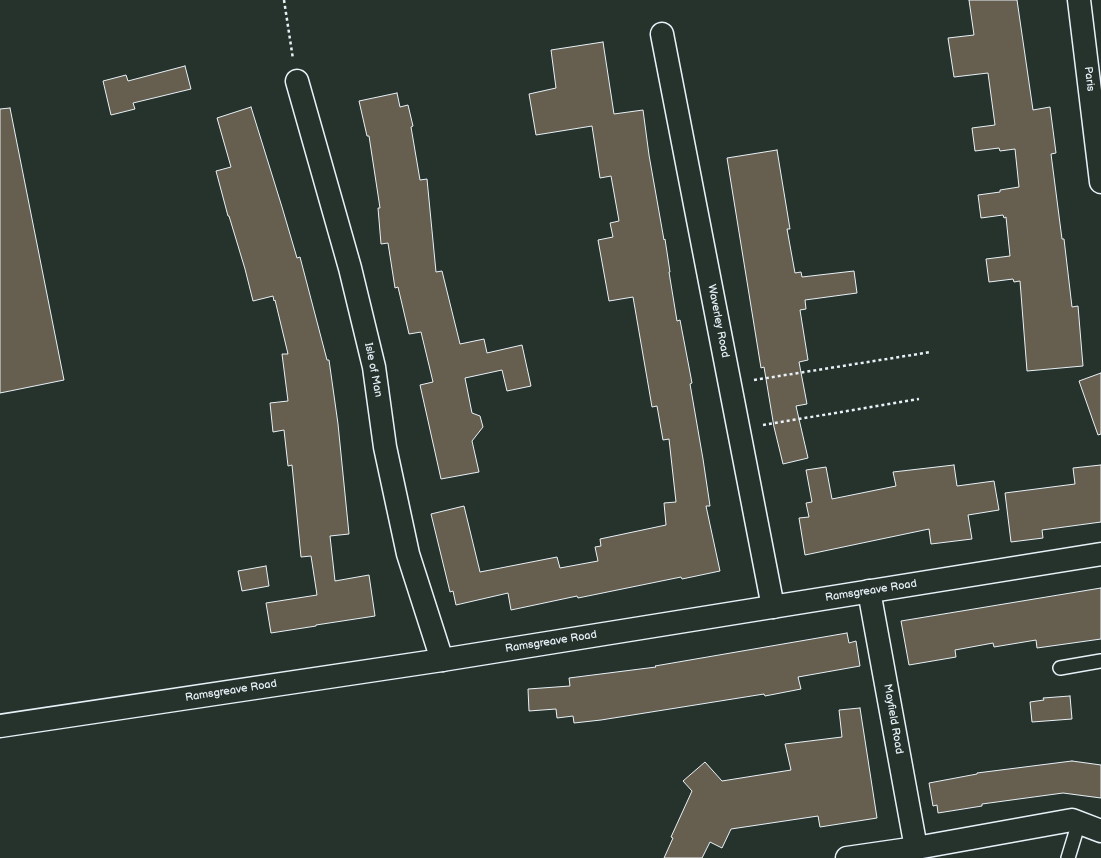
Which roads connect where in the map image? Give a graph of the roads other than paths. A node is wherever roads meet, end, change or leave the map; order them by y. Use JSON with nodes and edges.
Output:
{"nodes":[{"id":1,"x":1078,"y":0,"type":"edge"},
{"id":2,"x":662,"y":34,"type":"dead end"},
{"id":3,"x":297,"y":81,"type":"road end"},
{"id":4,"x":1101,"y":182,"type":"edge"},
{"id":5,"x":1101,"y":554,"type":"edge"},
{"id":6,"x":869,"y":591,"type":"junction"},
{"id":7,"x":773,"y":607,"type":"junction"},
{"id":8,"x":442,"y":660,"type":"junction"},
{"id":9,"x":1101,"y":661,"type":"edge"},
{"id":10,"x":1060,"y":668,"type":"dead end"},
{"id":11,"x":0,"y":726,"type":"edge"},
{"id":12,"x":1080,"y":822,"type":"junction"},
{"id":13,"x":1101,"y":831,"type":"edge"},
{"id":14,"x":916,"y":848,"type":"junction"},
{"id":15,"x":847,"y":858,"type":"edge"},
{"id":16,"x":1068,"y":858,"type":"edge"}],
"edges":[{"from":1,"to":4,"type":"street","name":"Paris"},
{"from":2,"to":7,"type":"street","name":"Waverley Road"},
{"from":3,"to":8,"type":"street","name":"Isle of Man"},
{"from":5,"to":6,"type":"street","name":"Ramsgreave Road"},
{"from":6,"to":7,"type":"street","name":"Ramsgreave Road"},
{"from":6,"to":14,"type":"street","name":"Mayfield Road"},
{"from":7,"to":8,"type":"street","name":"Ramsgreave Road"},
{"from":8,"to":11,"type":"street","name":"Ramsgreave Road"},
{"from":9,"to":10,"type":"lane"},
{"from":12,"to":13,"type":"street"},
{"from":12,"to":14,"type":"street"},
{"from":12,"to":16,"type":"lane"},
{"from":14,"to":15,"type":"street"}]}
